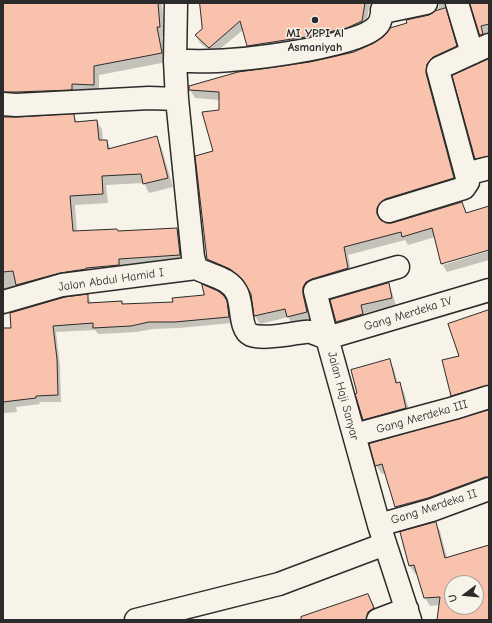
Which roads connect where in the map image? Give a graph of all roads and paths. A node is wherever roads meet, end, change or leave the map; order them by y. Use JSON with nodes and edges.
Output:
{"nodes":[{"id":1,"x":176,"y":3,"type":"edge"},
{"id":2,"x":426,"y":3,"type":"edge"},
{"id":3,"x":457,"y":3,"type":"edge"},
{"id":4,"x":383,"y":6,"type":"edge"},
{"id":5,"x":480,"y":49,"type":"edge"},
{"id":6,"x":175,"y":61,"type":"junction"},
{"id":7,"x":177,"y":99,"type":"junction"},
{"id":8,"x":3,"y":104,"type":"edge"},
{"id":9,"x":489,"y":168,"type":"edge"},
{"id":10,"x":466,"y":174,"type":"junction"},
{"id":11,"x":389,"y":212,"type":"dead end"},
{"id":12,"x":398,"y":267,"type":"dead end"},
{"id":13,"x":196,"y":268,"type":"junction"},
{"id":14,"x":489,"y":290,"type":"edge"},
{"id":15,"x":3,"y":302,"type":"edge"},
{"id":16,"x":327,"y":338,"type":"junction"},
{"id":17,"x":489,"y":397,"type":"edge"},
{"id":18,"x":354,"y":435,"type":"junction"},
{"id":19,"x":489,"y":489,"type":"edge"},
{"id":20,"x":382,"y":535,"type":"junction"},
{"id":21,"x":408,"y":615,"type":"edge"},
{"id":22,"x":136,"y":620,"type":"edge"},
{"id":23,"x":378,"y":620,"type":"edge"}],
"edges":[{"from":1,"to":6,"type":"street"},
{"from":2,"to":4,"type":"street"},
{"from":3,"to":5,"type":"street"},
{"from":4,"to":6,"type":"street"},
{"from":5,"to":10,"type":"street"},
{"from":6,"to":7,"type":"street"},
{"from":7,"to":8,"type":"street"},
{"from":7,"to":13,"type":"street"},
{"from":9,"to":10,"type":"street"},
{"from":10,"to":11,"type":"street"},
{"from":12,"to":16,"type":"street"},
{"from":13,"to":15,"type":"street","name":"Jalan Abdul Hamid I"},
{"from":13,"to":16,"type":"street","name":"Jalan Haji Sanyar"},
{"from":14,"to":16,"type":"street","name":"Gang Merdeka IV"},
{"from":16,"to":18,"type":"street","name":"Jalan Haji Sanyar"},
{"from":17,"to":18,"type":"street","name":"Gang Merdeka III"},
{"from":18,"to":20,"type":"street","name":"Jalan Haji Sanyar"},
{"from":19,"to":20,"type":"street","name":"Gang Merdeka II"},
{"from":20,"to":21,"type":"street","name":"Jalan Haji Sanyar"},
{"from":20,"to":22,"type":"street","name":"Gang Merdeka II"},
{"from":21,"to":23,"type":"street"}]}
